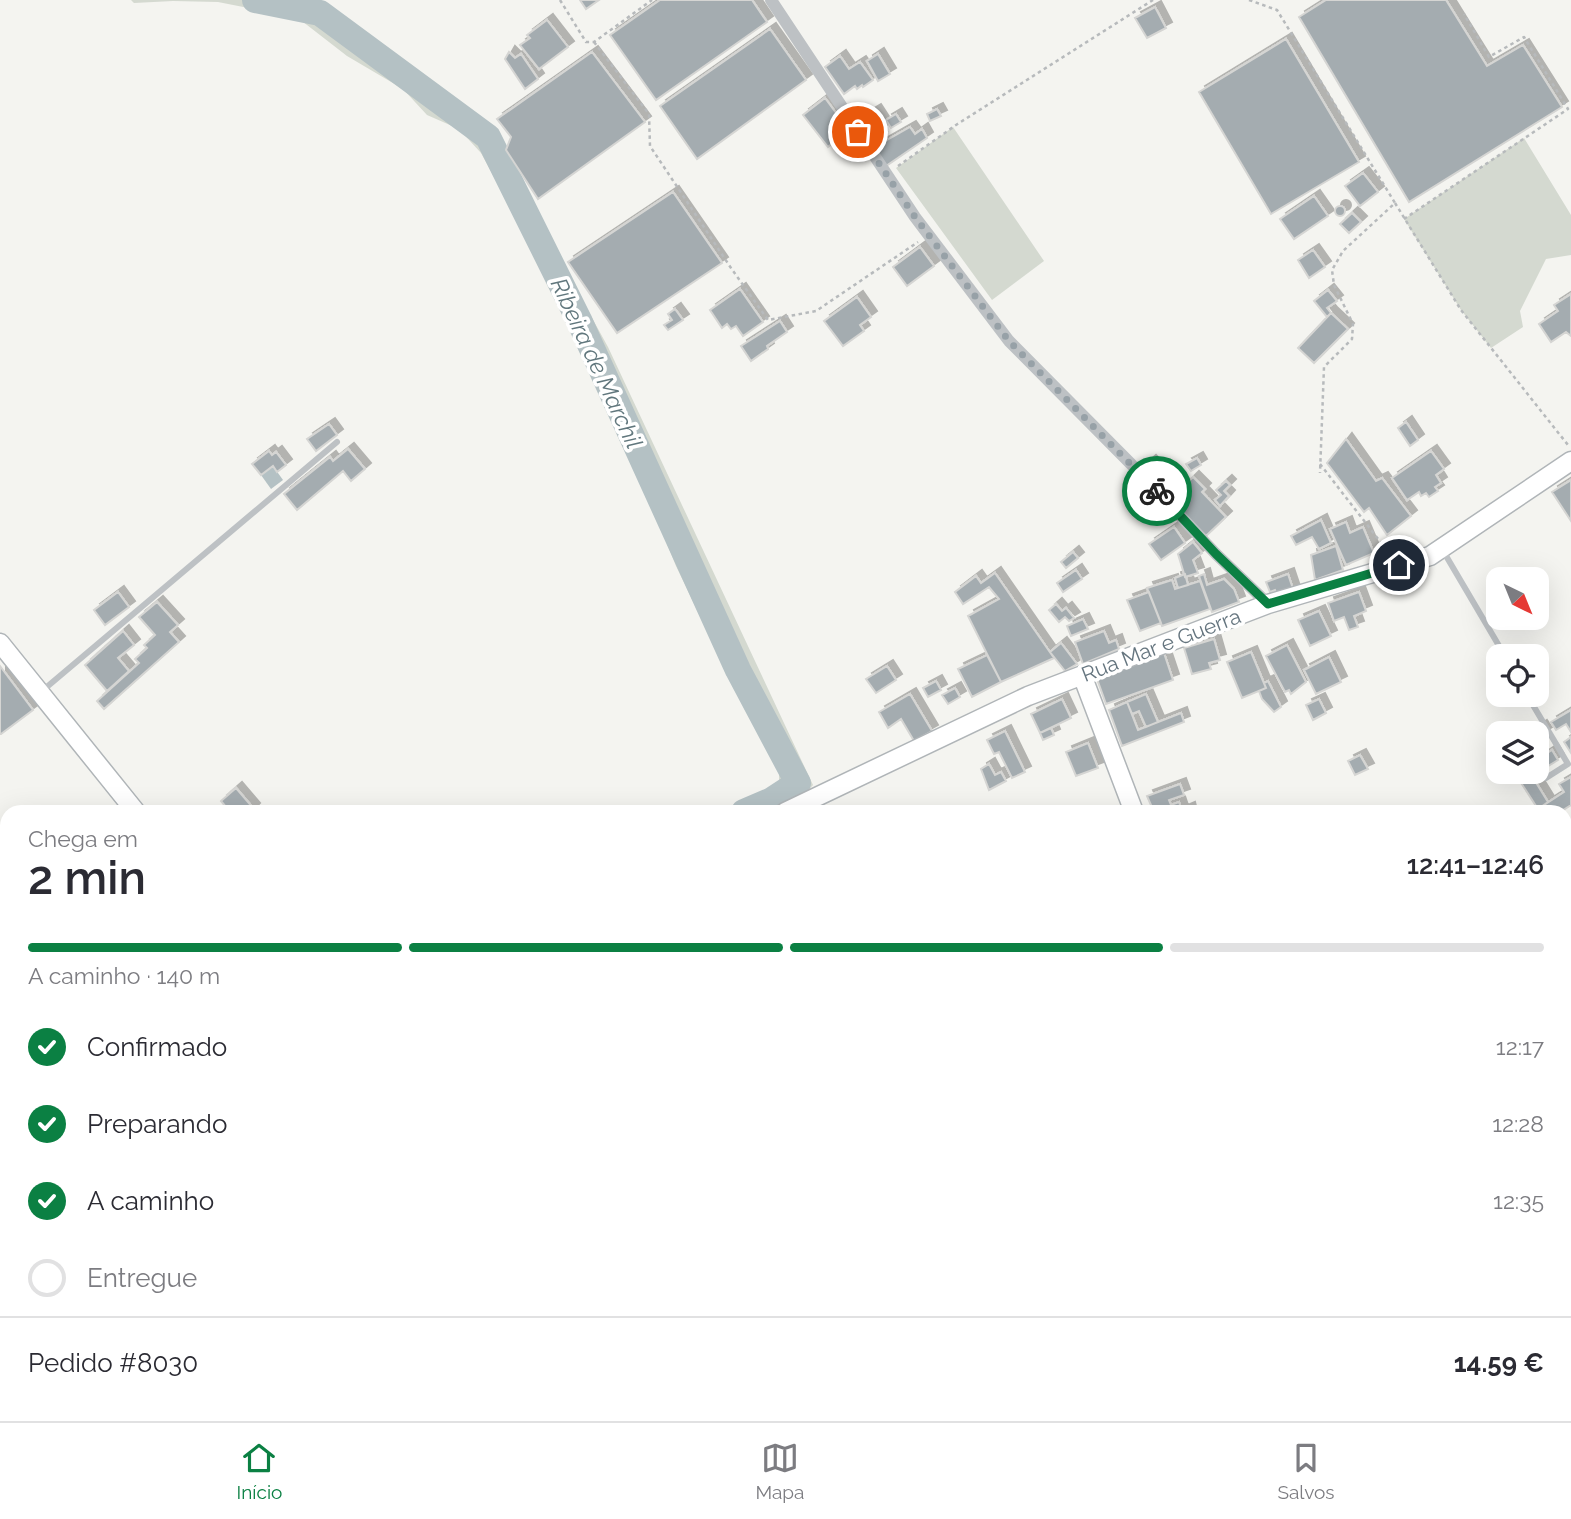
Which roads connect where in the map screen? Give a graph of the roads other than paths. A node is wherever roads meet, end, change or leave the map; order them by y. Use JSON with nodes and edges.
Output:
{"nodes":[{"id":1,"x":771,"y":0,"type":"edge"},
{"id":2,"x":337,"y":442,"type":"dead end"},
{"id":3,"x":1571,"y":461,"type":"edge"},
{"id":4,"x":1441,"y":548,"type":"junction"},
{"id":5,"x":1268,"y":604,"type":"junction"},
{"id":6,"x":0,"y":643,"type":"edge"},
{"id":7,"x":1498,"y":644,"type":"edge"},
{"id":8,"x":1082,"y":675,"type":"junction"},
{"id":9,"x":40,"y":693,"type":"junction"},
{"id":10,"x":1549,"y":732,"type":"edge"},
{"id":11,"x":1549,"y":776,"type":"edge"},
{"id":12,"x":130,"y":805,"type":"edge"},
{"id":13,"x":800,"y":805,"type":"edge"},
{"id":14,"x":1131,"y":805,"type":"edge"}],
"edges":[{"from":1,"to":5,"type":"street"},
{"from":2,"to":9,"type":"lane"},
{"from":3,"to":4,"type":"street","name":"Rua Mar e Guerra"},
{"from":4,"to":5,"type":"street","name":"Rua Mar e Guerra"},
{"from":4,"to":7,"type":"lane"},
{"from":5,"to":8,"type":"street","name":"Rua Mar e Guerra"},
{"from":6,"to":9,"type":"street"},
{"from":8,"to":13,"type":"street","name":"Rua Mar e Guerra"},
{"from":8,"to":14,"type":"street"},
{"from":9,"to":12,"type":"street"},
{"from":10,"to":11,"type":"lane"}]}
